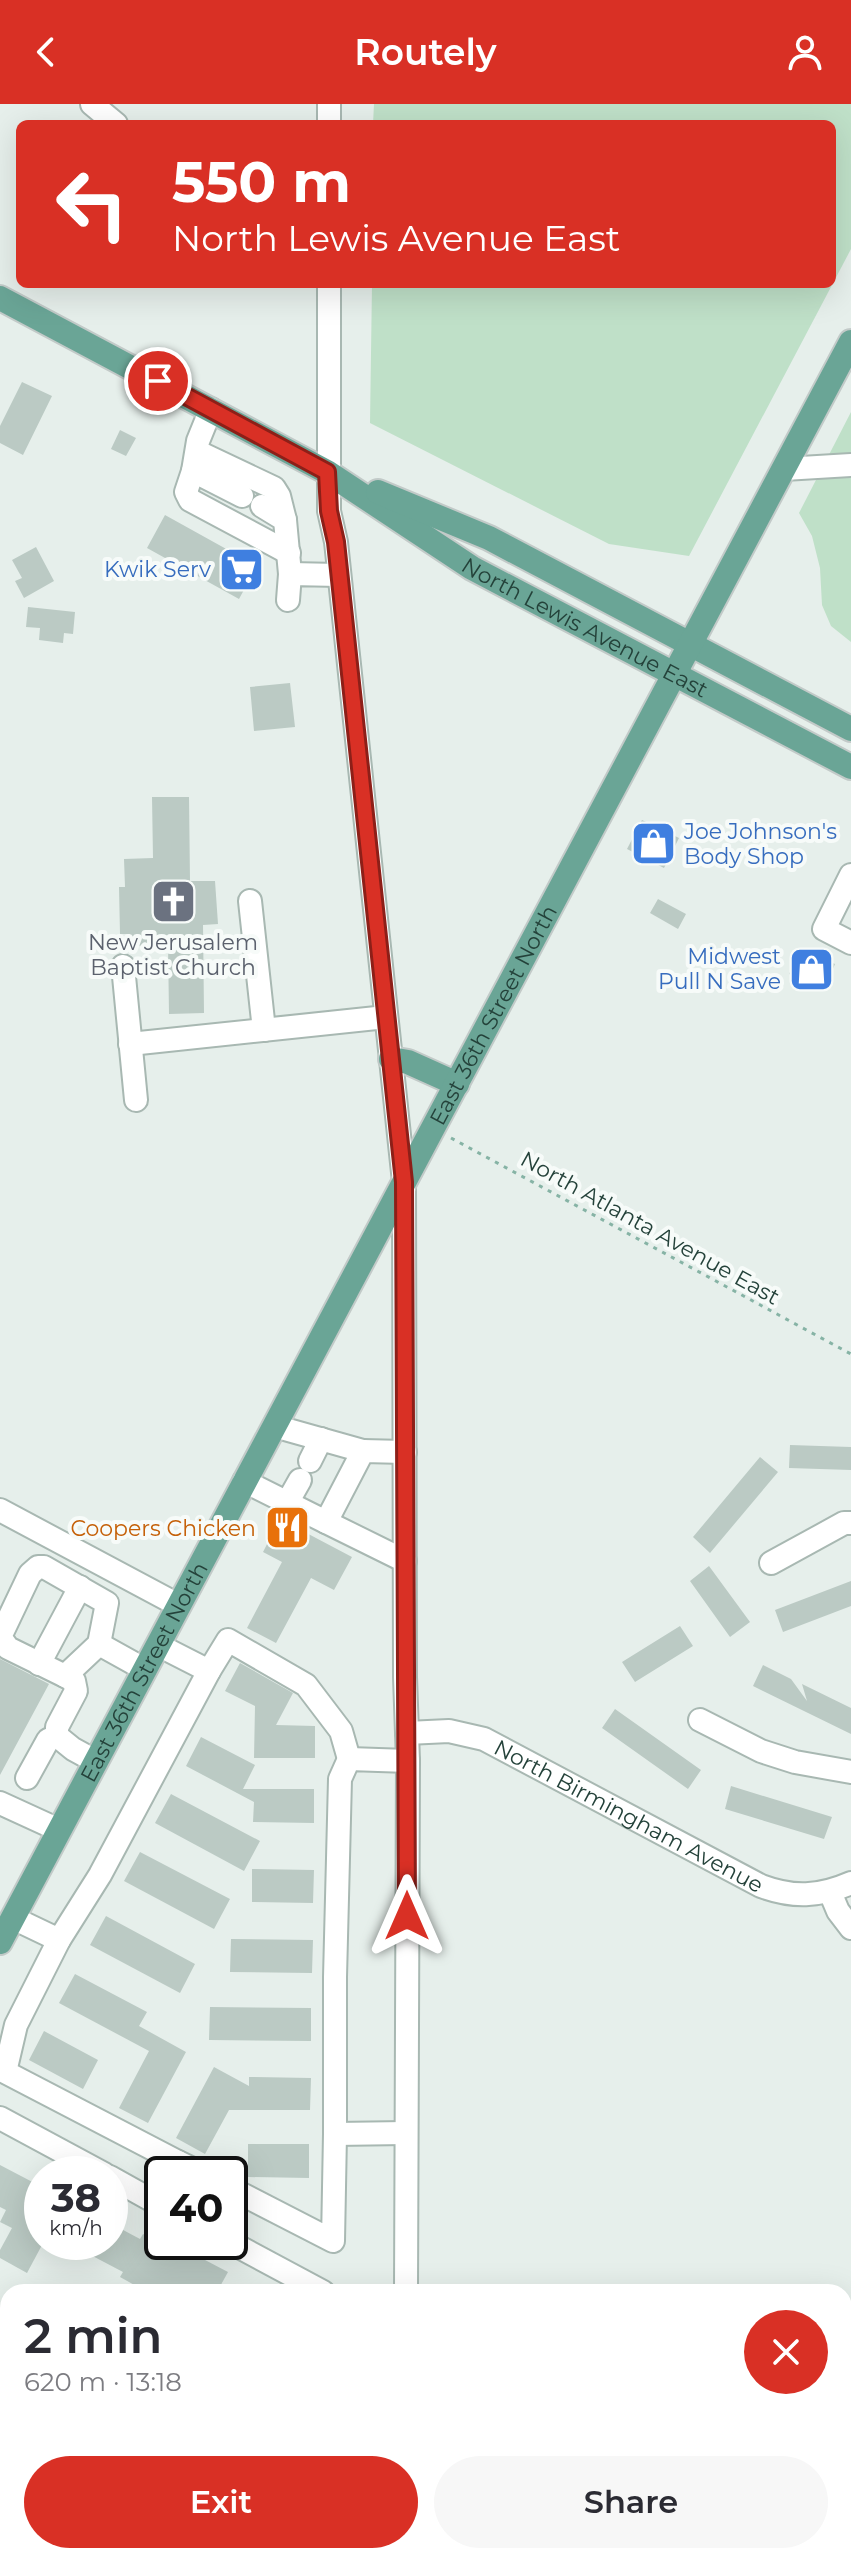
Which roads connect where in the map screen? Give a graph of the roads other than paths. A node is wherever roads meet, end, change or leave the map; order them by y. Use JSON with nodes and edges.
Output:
{"nodes":[{"id":1,"x":92,"y":104,"type":"edge"},
{"id":2,"x":111,"y":120,"type":"edge"},
{"id":3,"x":329,"y":288,"type":"edge"},
{"id":4,"x":0,"y":298,"type":"edge"},
{"id":5,"x":851,"y":342,"type":"edge"},
{"id":6,"x":211,"y":409,"type":"junction"},
{"id":7,"x":195,"y":462,"type":"junction"},
{"id":8,"x":851,"y":465,"type":"edge"},
{"id":9,"x":784,"y":469,"type":"junction"},
{"id":10,"x":327,"y":472,"type":"junction"},
{"id":11,"x":285,"y":520,"type":"junction"},
{"id":12,"x":289,"y":563,"type":"junction"},
{"id":13,"x":339,"y":575,"type":"junction"},
{"id":14,"x":288,"y":600,"type":"dead end"},
{"id":15,"x":691,"y":644,"type":"junction"},
{"id":16,"x":675,"y":674,"type":"junction"},
{"id":17,"x":851,"y":729,"type":"edge"},
{"id":18,"x":851,"y":767,"type":"edge"},
{"id":19,"x":851,"y":875,"type":"edge"},
{"id":20,"x":250,"y":901,"type":"dead end"},
{"id":21,"x":851,"y":943,"type":"edge"},
{"id":22,"x":123,"y":966,"type":"dead end"},
{"id":23,"x":386,"y":1017,"type":"junction"},
{"id":24,"x":264,"y":1030,"type":"junction"},
{"id":25,"x":130,"y":1044,"type":"junction"},
{"id":26,"x":391,"y":1059,"type":"junction"},
{"id":27,"x":457,"y":1084,"type":"junction"},
{"id":28,"x":136,"y":1100,"type":"dead end"},
{"id":29,"x":404,"y":1182,"type":"junction"},
{"id":30,"x":274,"y":1426,"type":"junction"},
{"id":31,"x":321,"y":1439,"type":"junction"},
{"id":32,"x":363,"y":1451,"type":"junction"},
{"id":33,"x":405,"y":1452,"type":"junction"},
{"id":34,"x":244,"y":1481,"type":"junction"},
{"id":35,"x":287,"y":1503,"type":"junction"},
{"id":36,"x":0,"y":1510,"type":"edge"},
{"id":37,"x":326,"y":1522,"type":"junction"},
{"id":38,"x":851,"y":1523,"type":"edge"},
{"id":39,"x":85,"y":1555,"type":"junction"},
{"id":40,"x":405,"y":1561,"type":"junction"},
{"id":41,"x":771,"y":1563,"type":"dead end"},
{"id":42,"x":75,"y":1584,"type":"junction"},
{"id":43,"x":178,"y":1605,"type":"junction"},
{"id":44,"x":99,"y":1644,"type":"junction"},
{"id":45,"x":158,"y":1645,"type":"junction"},
{"id":46,"x":39,"y":1664,"type":"junction"},
{"id":47,"x":144,"y":1669,"type":"junction"},
{"id":48,"x":209,"y":1671,"type":"junction"},
{"id":49,"x":65,"y":1676,"type":"junction"},
{"id":50,"x":700,"y":1720,"type":"dead end"},
{"id":51,"x":407,"y":1733,"type":"junction"},
{"id":52,"x":57,"y":1736,"type":"junction"},
{"id":53,"x":349,"y":1759,"type":"junction"},
{"id":54,"x":95,"y":1761,"type":"junction"},
{"id":55,"x":408,"y":1761,"type":"junction"},
{"id":56,"x":851,"y":1772,"type":"edge"},
{"id":57,"x":27,"y":1778,"type":"dead end"},
{"id":58,"x":0,"y":1803,"type":"edge"},
{"id":59,"x":59,"y":1830,"type":"junction"},
{"id":60,"x":851,"y":1883,"type":"edge"},
{"id":61,"x":830,"y":1892,"type":"junction"},
{"id":62,"x":13,"y":1918,"type":"junction"},
{"id":63,"x":851,"y":1928,"type":"edge"},
{"id":64,"x":59,"y":1940,"type":"junction"},
{"id":65,"x":0,"y":1942,"type":"edge"},
{"id":66,"x":0,"y":2118,"type":"edge"},
{"id":67,"x":406,"y":2133,"type":"junction"},
{"id":68,"x":335,"y":2134,"type":"junction"},
{"id":69,"x":71,"y":2156,"type":"edge"},
{"id":70,"x":154,"y":2156,"type":"edge"},
{"id":71,"x":248,"y":2197,"type":"edge"},
{"id":72,"x":248,"y":2252,"type":"edge"},
{"id":73,"x":308,"y":2284,"type":"edge"},
{"id":74,"x":406,"y":2284,"type":"edge"}],
"edges":[{"from":1,"to":2,"type":"street"},
{"from":3,"to":10,"type":"street"},
{"from":4,"to":6,"type":"main road","name":"North Lewis Avenue East"},
{"from":5,"to":9,"type":"main road","name":"East 36th Street North"},
{"from":6,"to":7,"type":"street"},
{"from":6,"to":10,"type":"main road","name":"North Lewis Avenue East"},
{"from":7,"to":11,"type":"street"},
{"from":7,"to":11,"type":"street"},
{"from":7,"to":12,"type":"street"},
{"from":8,"to":9,"type":"street"},
{"from":9,"to":15,"type":"main road","name":"East 36th Street North"},
{"from":10,"to":13,"type":"street"},
{"from":10,"to":15,"type":"main road","name":"North Lewis Avenue East"},
{"from":10,"to":16,"type":"main road","name":"North Lewis Avenue East"},
{"from":11,"to":12,"type":"street"},
{"from":12,"to":13,"type":"street"},
{"from":12,"to":14,"type":"street"},
{"from":13,"to":23,"type":"street"},
{"from":15,"to":16,"type":"main road","name":"East 36th Street North"},
{"from":15,"to":17,"type":"main road","name":"North Lewis Avenue East"},
{"from":16,"to":18,"type":"main road","name":"North Lewis Avenue East"},
{"from":16,"to":27,"type":"main road","name":"East 36th Street North"},
{"from":19,"to":21,"type":"street"},
{"from":20,"to":24,"type":"street"},
{"from":22,"to":25,"type":"street"},
{"from":23,"to":24,"type":"street"},
{"from":23,"to":26,"type":"street"},
{"from":24,"to":25,"type":"street"},
{"from":25,"to":28,"type":"street"},
{"from":26,"to":27,"type":"main road"},
{"from":26,"to":29,"type":"street"},
{"from":27,"to":29,"type":"main road","name":"East 36th Street North"},
{"from":29,"to":30,"type":"main road","name":"East 36th Street North"},
{"from":29,"to":33,"type":"street"},
{"from":30,"to":31,"type":"street"},
{"from":30,"to":34,"type":"main road","name":"East 36th Street North"},
{"from":31,"to":32,"type":"street"},
{"from":31,"to":35,"type":"street"},
{"from":32,"to":33,"type":"street"},
{"from":32,"to":37,"type":"street"},
{"from":33,"to":40,"type":"street"},
{"from":34,"to":35,"type":"street"},
{"from":34,"to":43,"type":"main road","name":"East 36th Street North"},
{"from":35,"to":37,"type":"street"},
{"from":36,"to":39,"type":"street"},
{"from":37,"to":40,"type":"street"},
{"from":38,"to":41,"type":"street"},
{"from":39,"to":42,"type":"street"},
{"from":39,"to":43,"type":"street"},
{"from":40,"to":51,"type":"street"},
{"from":42,"to":44,"type":"street"},
{"from":42,"to":46,"type":"street"},
{"from":42,"to":46,"type":"street"},
{"from":43,"to":45,"type":"main road","name":"East 36th Street North"},
{"from":44,"to":47,"type":"street"},
{"from":44,"to":49,"type":"street"},
{"from":45,"to":47,"type":"main road","name":"East 36th Street North"},
{"from":45,"to":48,"type":"street"},
{"from":46,"to":49,"type":"street"},
{"from":47,"to":54,"type":"main road","name":"East 36th Street North"},
{"from":48,"to":53,"type":"street"},
{"from":48,"to":64,"type":"street"},
{"from":49,"to":52,"type":"street"},
{"from":50,"to":56,"type":"street"},
{"from":51,"to":55,"type":"street"},
{"from":51,"to":61,"type":"street","name":"North Birmingham Avenue"},
{"from":52,"to":54,"type":"street"},
{"from":52,"to":57,"type":"street"},
{"from":53,"to":55,"type":"street"},
{"from":53,"to":68,"type":"street"},
{"from":54,"to":59,"type":"main road","name":"East 36th Street North"},
{"from":55,"to":67,"type":"street"},
{"from":58,"to":59,"type":"street"},
{"from":59,"to":62,"type":"main road","name":"East 36th Street North"},
{"from":60,"to":61,"type":"street","name":"North Birmingham Avenue"},
{"from":61,"to":63,"type":"street"},
{"from":62,"to":64,"type":"street"},
{"from":62,"to":65,"type":"main road","name":"East 36th Street North"},
{"from":64,"to":70,"type":"street"},
{"from":66,"to":69,"type":"street"},
{"from":67,"to":68,"type":"street"},
{"from":67,"to":74,"type":"street"},
{"from":68,"to":71,"type":"street"},
{"from":72,"to":73,"type":"street"}]}
